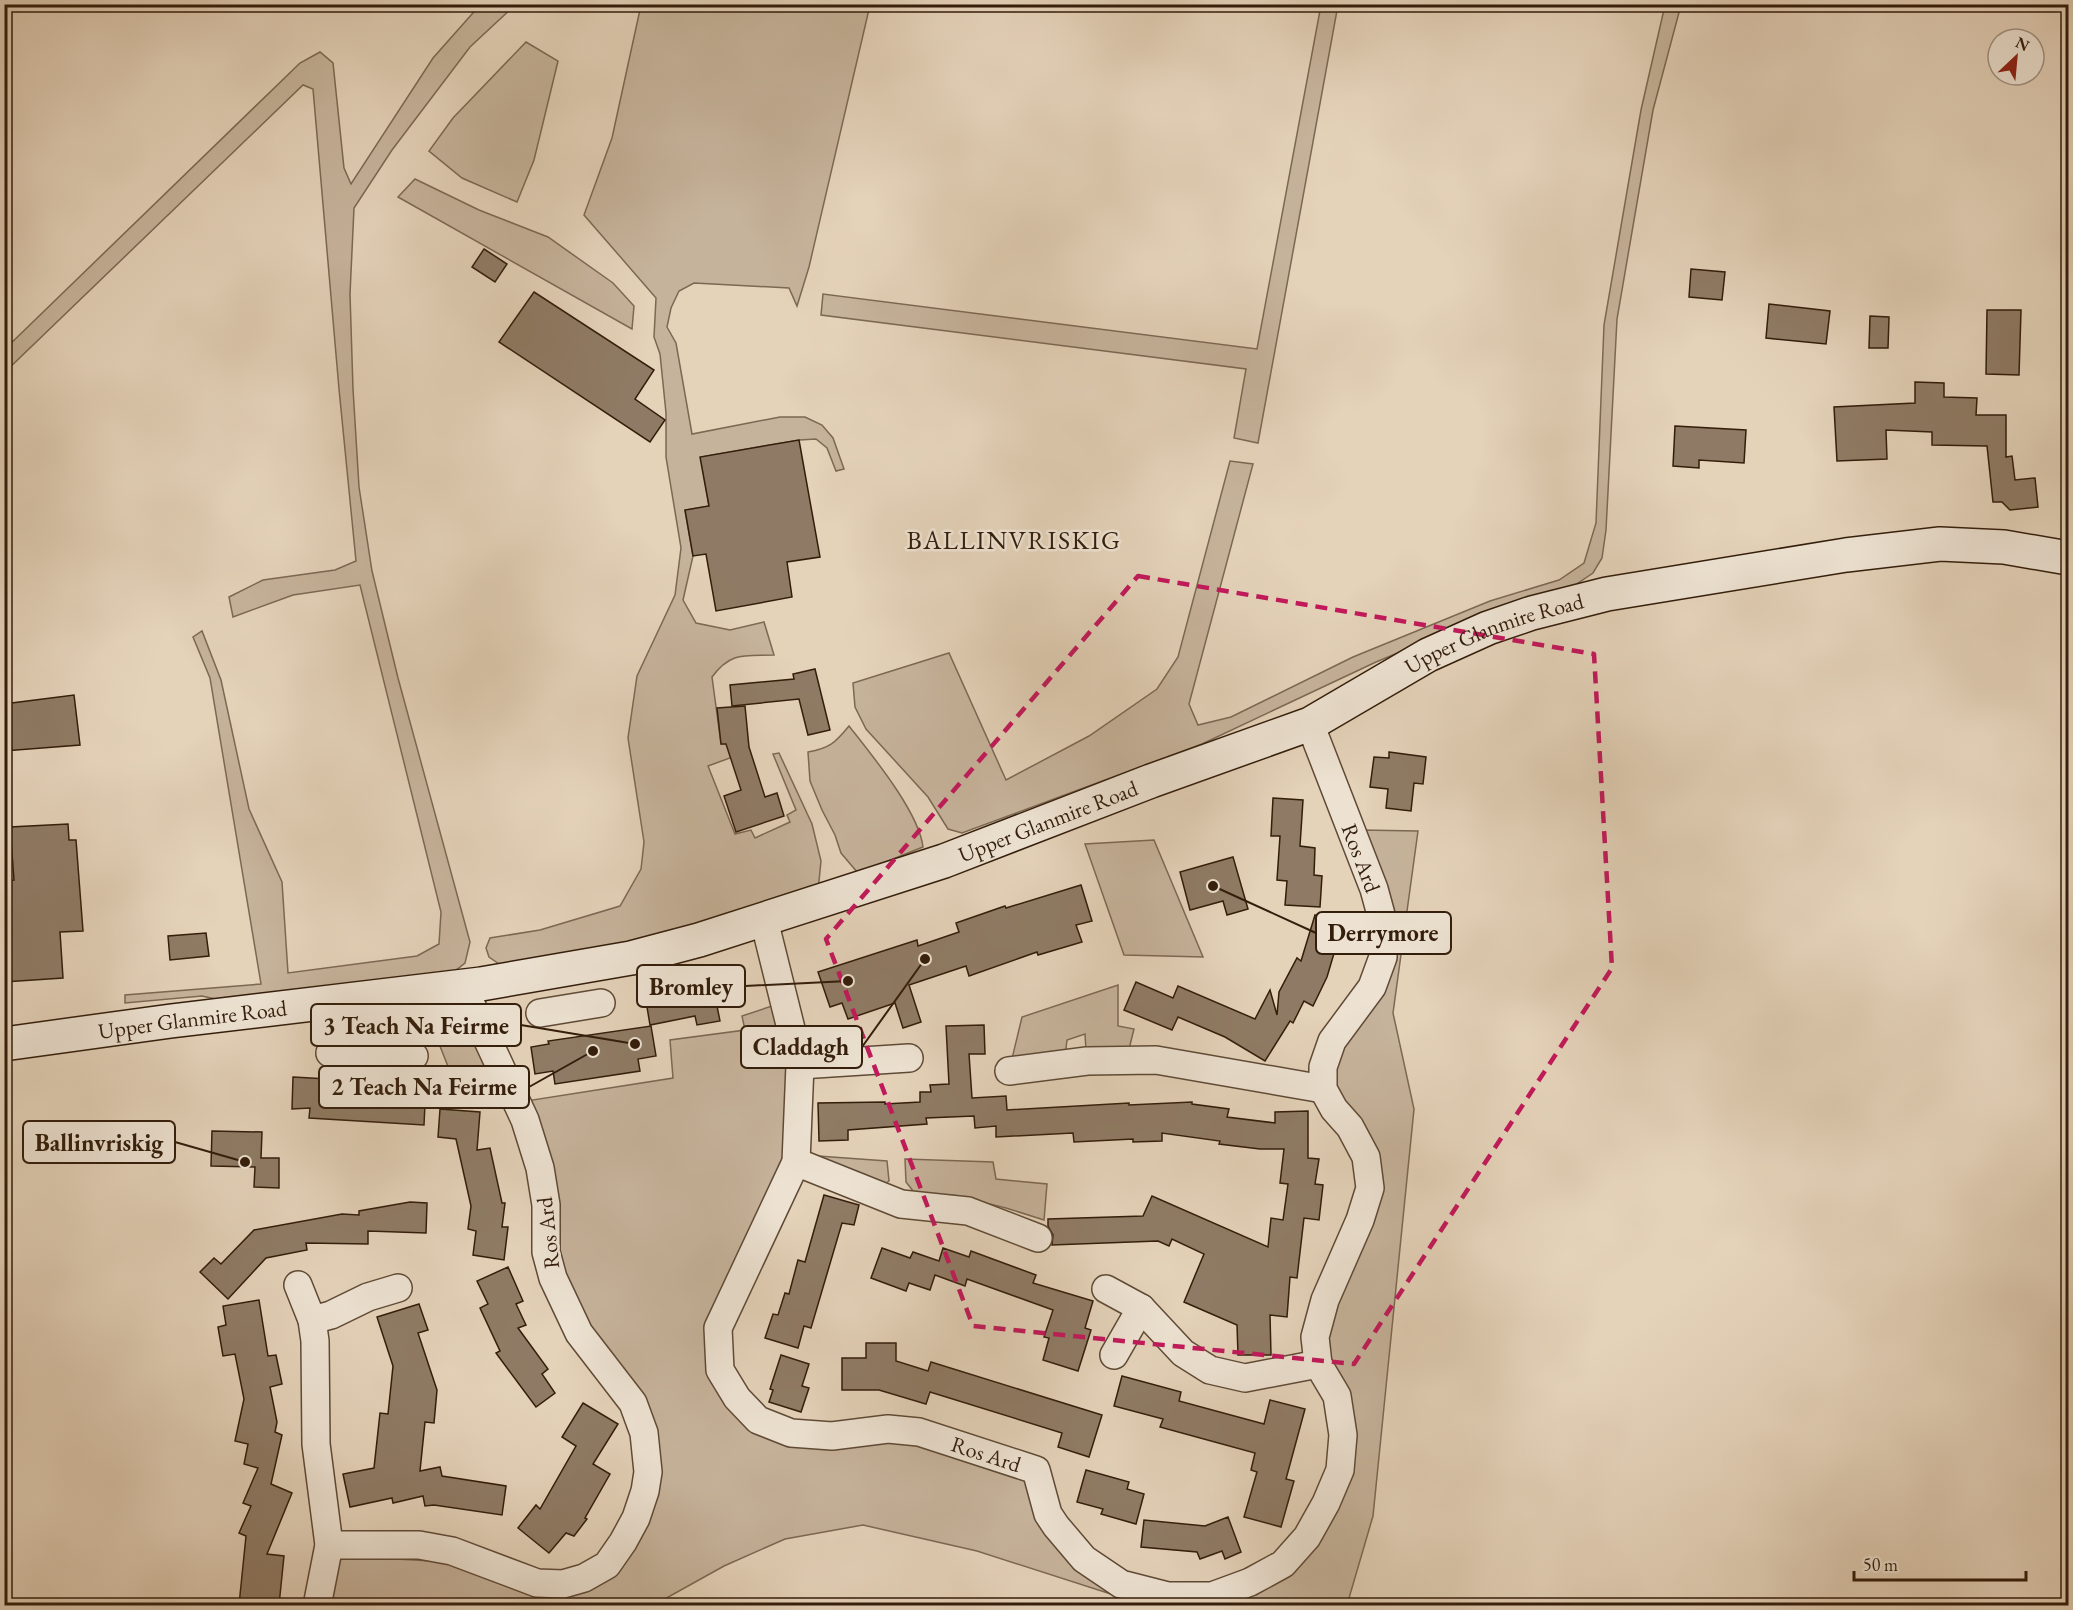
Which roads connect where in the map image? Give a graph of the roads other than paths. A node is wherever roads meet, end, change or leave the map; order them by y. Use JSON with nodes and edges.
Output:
{"nodes":[{"id":1,"x":2068,"y":558,"type":"edge"},
{"id":2,"x":1310,"y":724,"type":"junction"},
{"id":3,"x":764,"y":920,"type":"junction"},
{"id":4,"x":569,"y":970,"type":"junction"},
{"id":5,"x":463,"y":987,"type":"junction"},
{"id":6,"x":376,"y":998,"type":"junction"},
{"id":7,"x":601,"y":1003,"type":"dead end"},
{"id":8,"x":573,"y":1008,"type":"junction"},
{"id":9,"x":540,"y":1013,"type":"dead end"},
{"id":10,"x":4,"y":1044,"type":"edge"},
{"id":11,"x":330,"y":1053,"type":"dead end"},
{"id":12,"x":374,"y":1055,"type":"junction"},
{"id":13,"x":414,"y":1056,"type":"dead end"},
{"id":14,"x":909,"y":1058,"type":"dead end"},
{"id":15,"x":800,"y":1065,"type":"junction"},
{"id":16,"x":1009,"y":1071,"type":"dead end"},
{"id":17,"x":1323,"y":1089,"type":"junction"},
{"id":18,"x":796,"y":1162,"type":"junction"},
{"id":19,"x":1038,"y":1238,"type":"dead end"},
{"id":20,"x":298,"y":1285,"type":"dead end"},
{"id":21,"x":398,"y":1288,"type":"dead end"},
{"id":22,"x":1106,"y":1289,"type":"dead end"},
{"id":23,"x":1141,"y":1308,"type":"junction"},
{"id":24,"x":312,"y":1320,"type":"junction"},
{"id":25,"x":1114,"y":1355,"type":"dead end"},
{"id":26,"x":1318,"y":1364,"type":"junction"},
{"id":27,"x":329,"y":1545,"type":"junction"},
{"id":28,"x":317,"y":1605,"type":"edge"}],
"edges":[{"from":1,"to":2,"type":"main road","name":"Upper Glanmire Road"},
{"from":2,"to":3,"type":"main road","name":"Upper Glanmire Road"},
{"from":2,"to":17,"type":"street","name":"Ros Ard"},
{"from":3,"to":4,"type":"main road","name":"Upper Glanmire Road"},
{"from":3,"to":15,"type":"street","name":"Ros Ard"},
{"from":4,"to":5,"type":"main road","name":"Upper Glanmire Road"},
{"from":4,"to":8,"type":"street"},
{"from":5,"to":6,"type":"main road","name":"Upper Glanmire Road"},
{"from":5,"to":27,"type":"street","name":"Ros Ard"},
{"from":6,"to":10,"type":"main road","name":"Upper Glanmire Road"},
{"from":6,"to":12,"type":"street"},
{"from":7,"to":8,"type":"street"},
{"from":8,"to":9,"type":"street"},
{"from":11,"to":12,"type":"street"},
{"from":12,"to":13,"type":"street"},
{"from":14,"to":15,"type":"street"},
{"from":15,"to":18,"type":"street","name":"Ros Ard"},
{"from":16,"to":17,"type":"street"},
{"from":17,"to":26,"type":"street","name":"Ros Ard"},
{"from":18,"to":19,"type":"street"},
{"from":18,"to":26,"type":"street","name":"Ros Ard"},
{"from":20,"to":24,"type":"street"},
{"from":21,"to":24,"type":"street"},
{"from":22,"to":23,"type":"street"},
{"from":23,"to":25,"type":"street"},
{"from":23,"to":26,"type":"street"},
{"from":24,"to":27,"type":"street"},
{"from":27,"to":28,"type":"street"}]}
